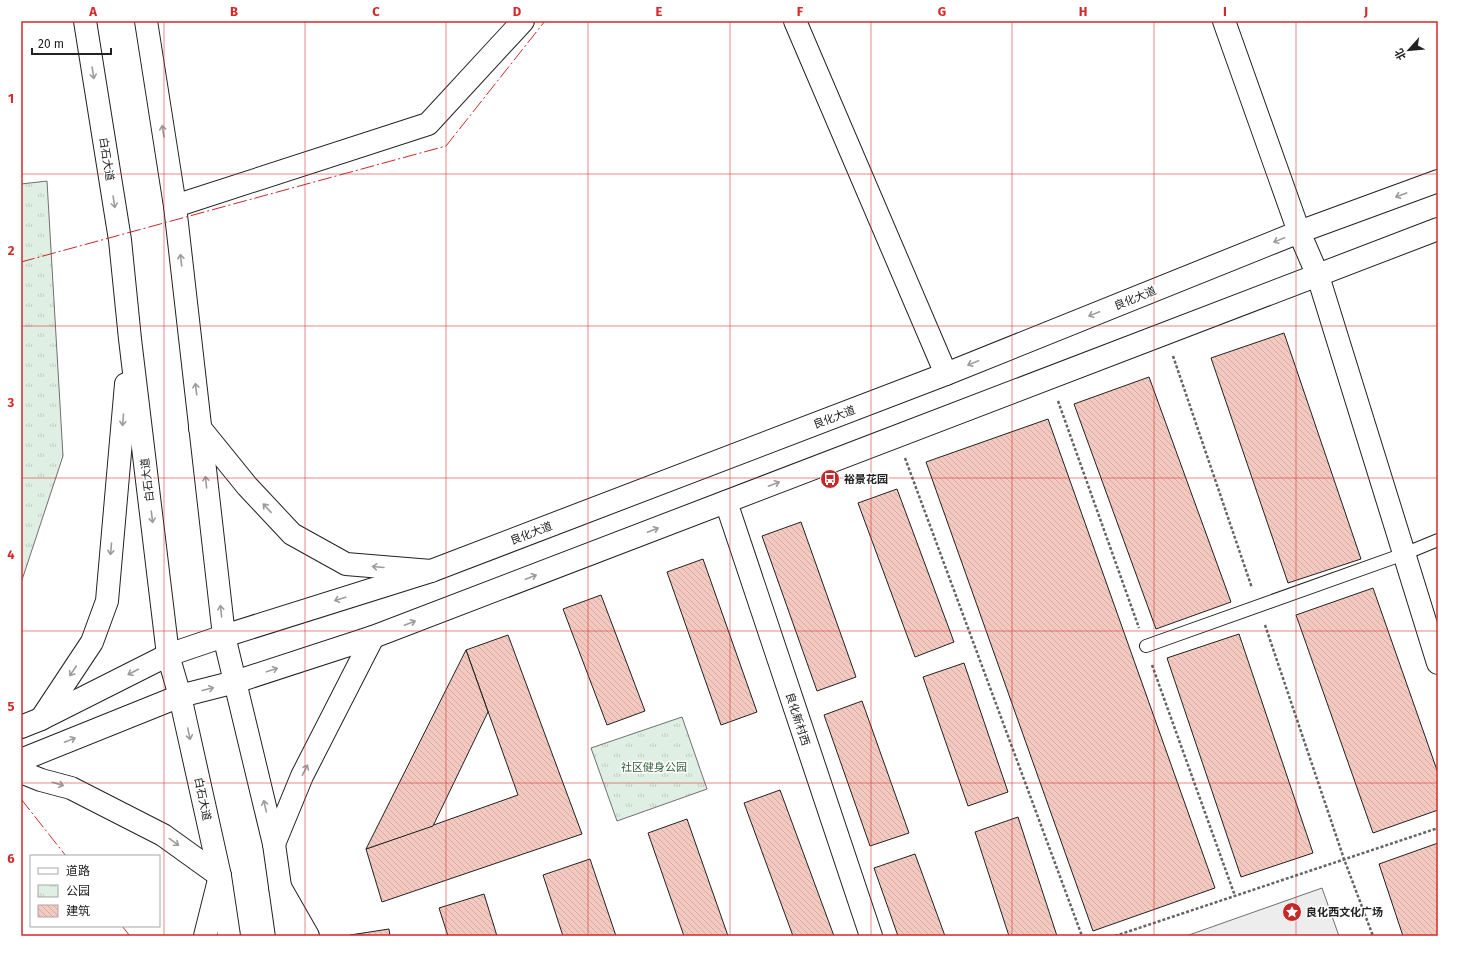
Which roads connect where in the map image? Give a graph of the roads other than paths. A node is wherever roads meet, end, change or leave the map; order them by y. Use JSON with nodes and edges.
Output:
{"nodes":[{"id":1,"x":85,"y":21,"type":"edge"},
{"id":2,"x":146,"y":21,"type":"edge"},
{"id":3,"x":523,"y":21,"type":"edge"},
{"id":4,"x":795,"y":21,"type":"edge"},
{"id":5,"x":1224,"y":21,"type":"edge"},
{"id":6,"x":1438,"y":181,"type":"edge"},
{"id":7,"x":175,"y":206,"type":"junction"},
{"id":8,"x":1438,"y":229,"type":"edge"},
{"id":9,"x":1299,"y":232,"type":"junction"},
{"id":10,"x":1318,"y":276,"type":"junction"},
{"id":11,"x":130,"y":339,"type":"junction"},
{"id":12,"x":946,"y":374,"type":"junction"},
{"id":13,"x":200,"y":428,"type":"junction"},
{"id":14,"x":726,"y":502,"type":"junction"},
{"id":15,"x":1438,"y":540,"type":"edge"},
{"id":16,"x":1404,"y":554,"type":"junction"},
{"id":17,"x":431,"y":571,"type":"junction"},
{"id":18,"x":224,"y":636,"type":"junction"},
{"id":19,"x":373,"y":637,"type":"junction"},
{"id":20,"x":1146,"y":646,"type":"dead end"},
{"id":21,"x":168,"y":655,"type":"junction"},
{"id":22,"x":1438,"y":663,"type":"edge"},
{"id":23,"x":235,"y":682,"type":"junction"},
{"id":24,"x":180,"y":696,"type":"junction"},
{"id":25,"x":31,"y":723,"type":"edge"},
{"id":26,"x":21,"y":760,"type":"edge"},
{"id":27,"x":21,"y":772,"type":"edge"},
{"id":28,"x":274,"y":844,"type":"junction"},
{"id":29,"x":220,"y":876,"type":"junction"},
{"id":30,"x":280,"y":885,"type":"junction"},
{"id":31,"x":205,"y":936,"type":"edge"},
{"id":32,"x":229,"y":936,"type":"edge"},
{"id":33,"x":287,"y":936,"type":"edge"},
{"id":34,"x":308,"y":936,"type":"edge"},
{"id":35,"x":871,"y":936,"type":"edge"}],
"edges":[{"from":1,"to":11,"type":"street","name":"白石大道","one_way":true},
{"from":7,"to":2,"type":"street","one_way":true},
{"from":3,"to":7,"type":"street"},
{"from":4,"to":12,"type":"street"},
{"from":5,"to":9,"type":"street"},
{"from":6,"to":9,"type":"street","name":"良化大道","one_way":true},
{"from":13,"to":7,"type":"street","one_way":true},
{"from":8,"to":10,"type":"street"},
{"from":9,"to":10,"type":"street"},
{"from":9,"to":12,"type":"street","name":"良化大道","one_way":true},
{"from":14,"to":10,"type":"street","one_way":true},
{"from":10,"to":16,"type":"street"},
{"from":11,"to":21,"type":"street","name":"白石大道","one_way":true},
{"from":11,"to":25,"type":"street","one_way":true},
{"from":12,"to":17,"type":"street","name":"良化大道"},
{"from":17,"to":13,"type":"street","one_way":true},
{"from":18,"to":13,"type":"street","one_way":true},
{"from":19,"to":14,"type":"street","one_way":true},
{"from":14,"to":35,"type":"street","name":"良化新村西"},
{"from":15,"to":16,"type":"lane"},
{"from":16,"to":20,"type":"lane"},
{"from":16,"to":22,"type":"street"},
{"from":17,"to":18,"type":"street","name":"良化大道","one_way":true},
{"from":18,"to":21,"type":"street","name":"良化大道"},
{"from":18,"to":23,"type":"street"},
{"from":23,"to":19,"type":"street","one_way":true},
{"from":28,"to":19,"type":"street","one_way":true},
{"from":21,"to":24,"type":"street","name":"白石大道"},
{"from":21,"to":25,"type":"street","name":"良化大道","one_way":true},
{"from":24,"to":23,"type":"street","one_way":true},
{"from":28,"to":23,"type":"street","one_way":true},
{"from":26,"to":24,"type":"street","one_way":true},
{"from":24,"to":29,"type":"street","name":"白石大道","one_way":true},
{"from":27,"to":29,"type":"street","one_way":true},
{"from":28,"to":30,"type":"street"},
{"from":29,"to":31,"type":"street"},
{"from":29,"to":32,"type":"street","name":"白石大道"},
{"from":30,"to":33,"type":"street"},
{"from":30,"to":34,"type":"street"}]}
